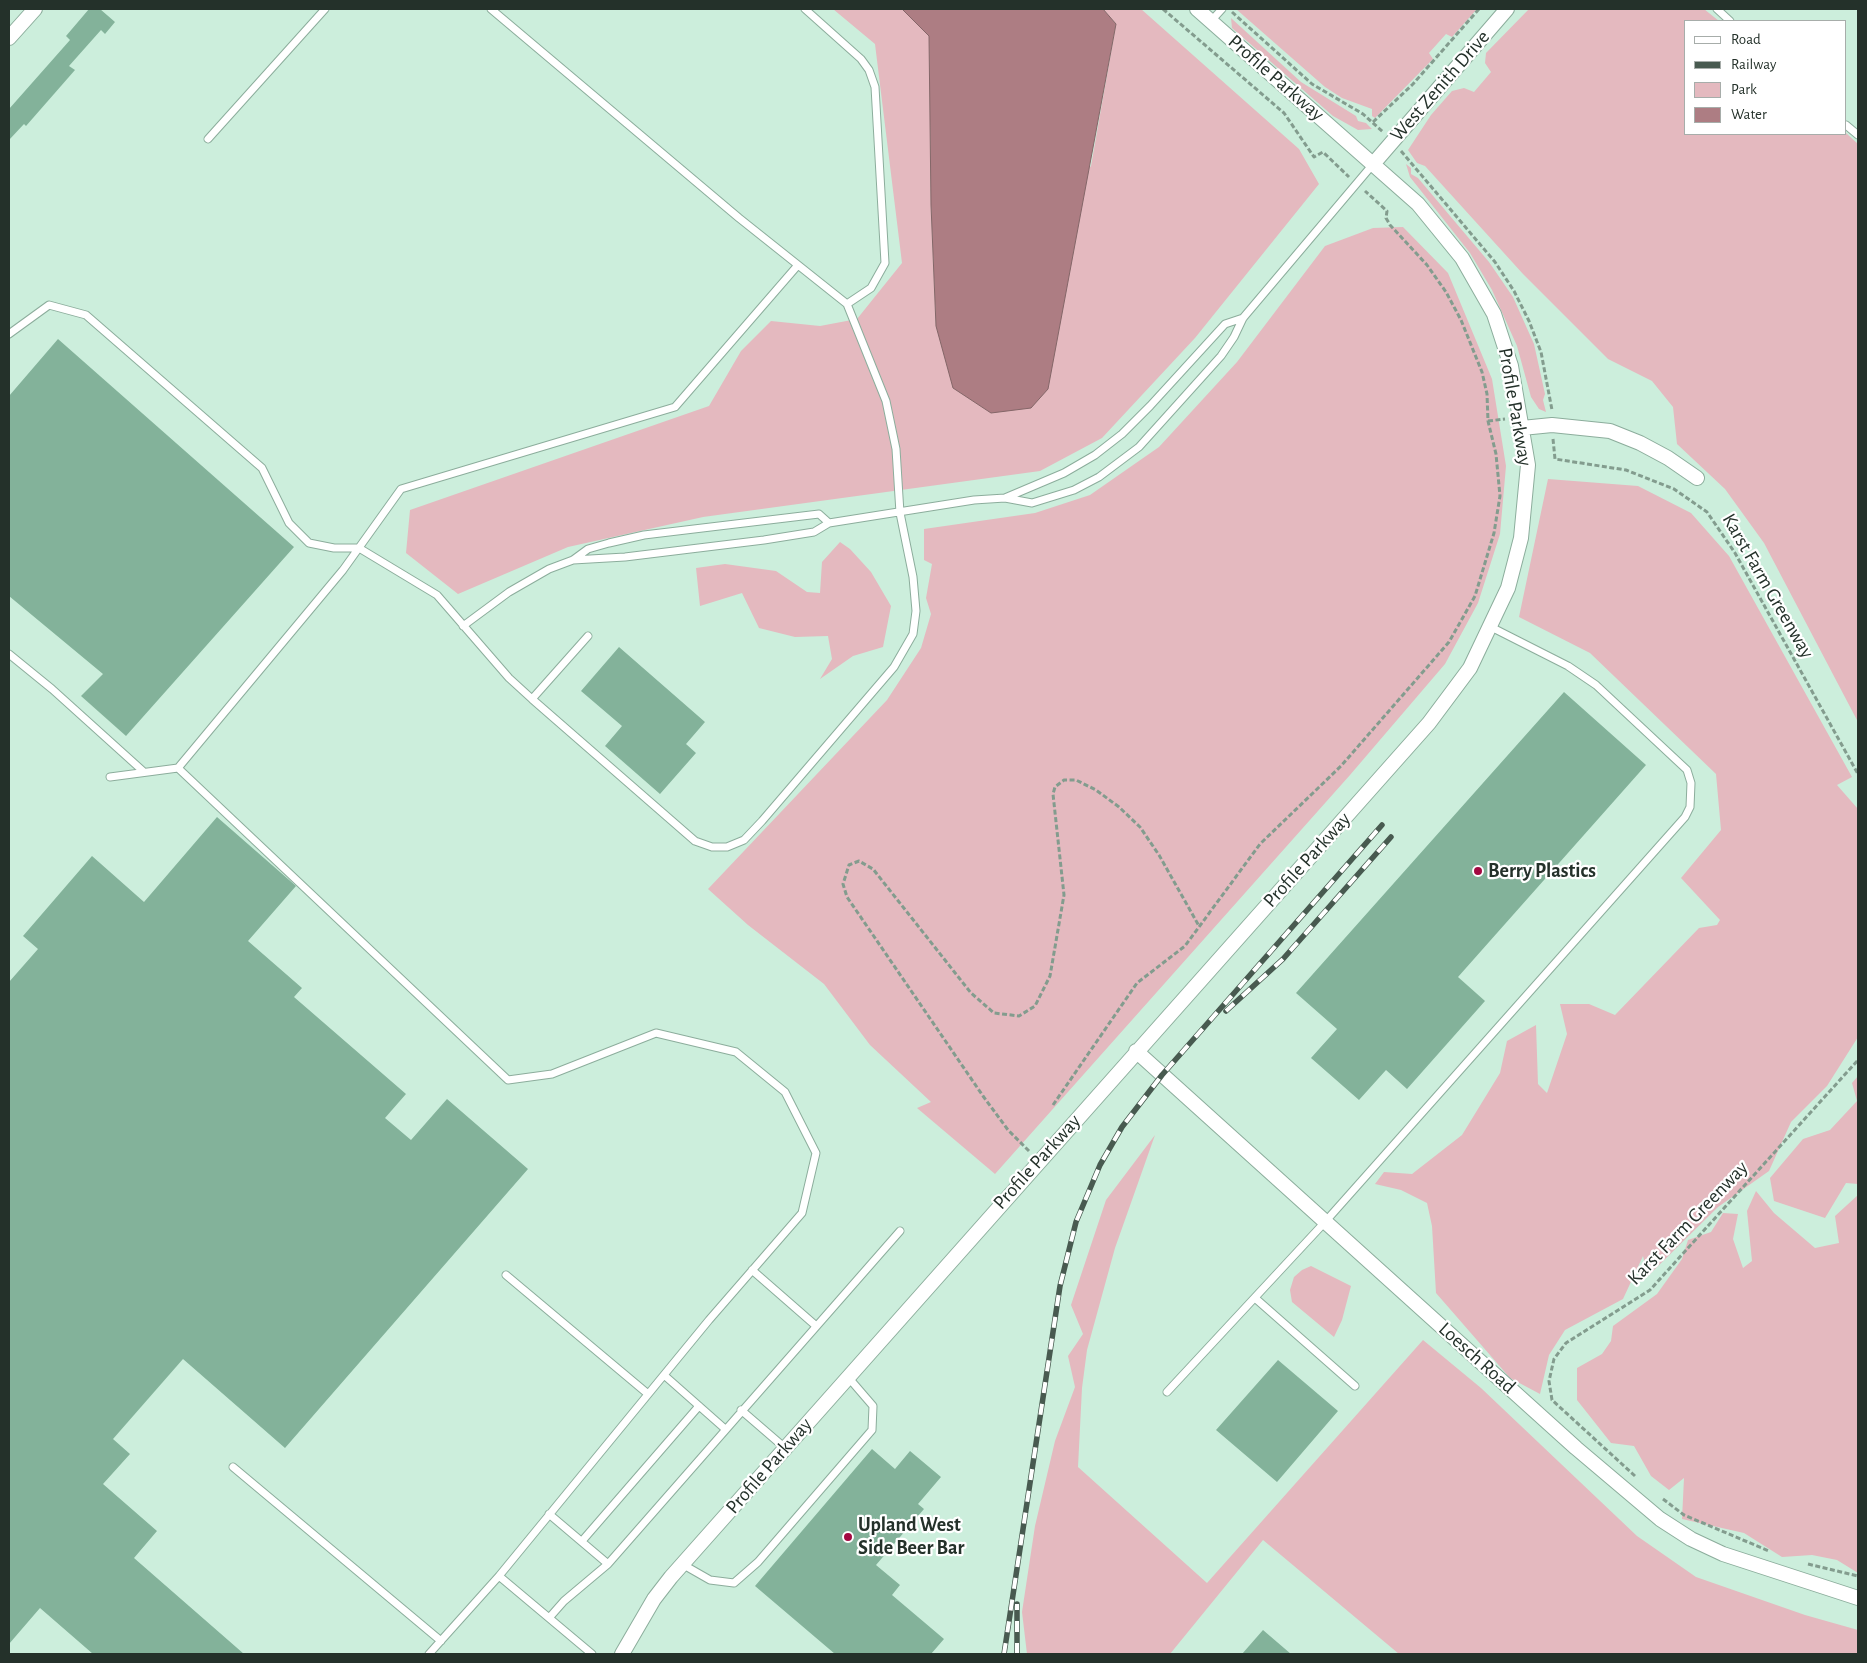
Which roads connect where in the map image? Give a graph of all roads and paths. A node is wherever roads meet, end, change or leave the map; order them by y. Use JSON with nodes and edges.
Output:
{"nodes":[{"id":1,"x":35,"y":9,"type":"edge"},
{"id":2,"x":325,"y":9,"type":"edge"},
{"id":3,"x":491,"y":9,"type":"edge"},
{"id":4,"x":805,"y":9,"type":"edge"},
{"id":5,"x":1163,"y":9,"type":"edge"},
{"id":6,"x":1197,"y":9,"type":"edge"},
{"id":7,"x":1222,"y":9,"type":"edge"},
{"id":8,"x":1229,"y":9,"type":"edge"},
{"id":9,"x":1479,"y":9,"type":"edge"},
{"id":10,"x":1507,"y":9,"type":"edge"},
{"id":11,"x":1717,"y":9,"type":"edge"},
{"id":12,"x":1729,"y":20,"type":"edge"},
{"id":13,"x":1211,"y":21,"type":"junction"},
{"id":14,"x":9,"y":38,"type":"edge"},
{"id":15,"x":1373,"y":122,"type":"junction"},
{"id":16,"x":1847,"y":126,"type":"edge"},
{"id":17,"x":1858,"y":136,"type":"edge"},
{"id":18,"x":208,"y":139,"type":"dead end"},
{"id":19,"x":1392,"y":141,"type":"junction"},
{"id":20,"x":1314,"y":157,"type":"dead end"},
{"id":21,"x":1374,"y":163,"type":"junction"},
{"id":22,"x":1386,"y":218,"type":"dead end"},
{"id":23,"x":798,"y":265,"type":"junction"},
{"id":24,"x":847,"y":304,"type":"junction"},
{"id":25,"x":1243,"y":318,"type":"junction"},
{"id":26,"x":9,"y":334,"type":"edge"},
{"id":27,"x":1552,"y":426,"type":"junction"},
{"id":28,"x":1522,"y":428,"type":"junction"},
{"id":29,"x":1697,"y":478,"type":"dead end"},
{"id":30,"x":1004,"y":498,"type":"junction"},
{"id":31,"x":900,"y":513,"type":"junction"},
{"id":32,"x":829,"y":523,"type":"junction"},
{"id":33,"x":359,"y":548,"type":"junction"},
{"id":34,"x":573,"y":560,"type":"junction"},
{"id":35,"x":463,"y":626,"type":"junction"},
{"id":36,"x":1491,"y":627,"type":"junction"},
{"id":37,"x":588,"y":636,"type":"dead end"},
{"id":38,"x":9,"y":654,"type":"edge"},
{"id":39,"x":532,"y":699,"type":"junction"},
{"id":40,"x":178,"y":768,"type":"junction"},
{"id":41,"x":144,"y":772,"type":"junction"},
{"id":42,"x":1858,"y":774,"type":"edge"},
{"id":43,"x":110,"y":778,"type":"dead end"},
{"id":44,"x":1199,"y":926,"type":"junction"},
{"id":45,"x":1136,"y":1051,"type":"junction"},
{"id":46,"x":1858,"y":1060,"type":"edge"},
{"id":47,"x":1053,"y":1105,"type":"dead end"},
{"id":48,"x":1039,"y":1161,"type":"junction"},
{"id":49,"x":1325,"y":1222,"type":"junction"},
{"id":50,"x":900,"y":1231,"type":"dead end"},
{"id":51,"x":752,"y":1270,"type":"junction"},
{"id":52,"x":506,"y":1275,"type":"dead end"},
{"id":53,"x":1254,"y":1298,"type":"junction"},
{"id":54,"x":815,"y":1325,"type":"junction"},
{"id":55,"x":664,"y":1375,"type":"junction"},
{"id":56,"x":848,"y":1377,"type":"junction"},
{"id":57,"x":1355,"y":1386,"type":"dead end"},
{"id":58,"x":1167,"y":1392,"type":"dead end"},
{"id":59,"x":648,"y":1394,"type":"junction"},
{"id":60,"x":699,"y":1406,"type":"junction"},
{"id":61,"x":741,"y":1410,"type":"junction"},
{"id":62,"x":724,"y":1428,"type":"junction"},
{"id":63,"x":785,"y":1448,"type":"junction"},
{"id":64,"x":233,"y":1467,"type":"dead end"},
{"id":65,"x":1638,"y":1479,"type":"dead end"},
{"id":66,"x":1659,"y":1497,"type":"dead end"},
{"id":67,"x":550,"y":1514,"type":"junction"},
{"id":68,"x":582,"y":1541,"type":"junction"},
{"id":69,"x":1771,"y":1552,"type":"dead end"},
{"id":70,"x":1806,"y":1563,"type":"dead end"},
{"id":71,"x":608,"y":1564,"type":"junction"},
{"id":72,"x":682,"y":1564,"type":"junction"},
{"id":73,"x":499,"y":1576,"type":"junction"},
{"id":74,"x":1858,"y":1576,"type":"edge"},
{"id":75,"x":1858,"y":1598,"type":"edge"},
{"id":76,"x":549,"y":1618,"type":"junction"},
{"id":77,"x":441,"y":1641,"type":"junction"},
{"id":78,"x":429,"y":1654,"type":"edge"},
{"id":79,"x":592,"y":1654,"type":"edge"},
{"id":80,"x":622,"y":1654,"type":"edge"}],
"edges":[{"from":1,"to":14,"type":"street"},
{"from":2,"to":18,"type":"lane"},
{"from":3,"to":23,"type":"lane"},
{"from":4,"to":24,"type":"lane"},
{"from":5,"to":20,"type":"path"},
{"from":6,"to":13,"type":"street","name":"Profile Parkway"},
{"from":7,"to":13,"type":"lane"},
{"from":8,"to":15,"type":"path","name":"Karst Farm Greenway"},
{"from":9,"to":15,"type":"path"},
{"from":10,"to":19,"type":"street","name":"West Zenith Drive"},
{"from":11,"to":12,"type":"lane"},
{"from":13,"to":21,"type":"street","name":"Profile Parkway"},
{"from":15,"to":19,"type":"path","name":"Karst Farm Greenway"},
{"from":16,"to":17,"type":"lane"},
{"from":19,"to":21,"type":"street","name":"West Zenith Drive"},
{"from":19,"to":27,"type":"path","name":"Karst Farm Greenway"},
{"from":21,"to":25,"type":"lane"},
{"from":21,"to":28,"type":"street","name":"Profile Parkway"},
{"from":22,"to":44,"type":"path"},
{"from":23,"to":24,"type":"lane"},
{"from":23,"to":33,"type":"lane"},
{"from":24,"to":31,"type":"lane"},
{"from":25,"to":30,"type":"lane"},
{"from":25,"to":30,"type":"lane"},
{"from":26,"to":33,"type":"lane"},
{"from":27,"to":28,"type":"street"},
{"from":27,"to":29,"type":"street"},
{"from":27,"to":42,"type":"path","name":"Karst Farm Greenway"},
{"from":28,"to":36,"type":"street","name":"Profile Parkway"},
{"from":30,"to":31,"type":"lane"},
{"from":31,"to":32,"type":"lane"},
{"from":31,"to":39,"type":"lane"},
{"from":32,"to":34,"type":"lane"},
{"from":32,"to":34,"type":"lane"},
{"from":33,"to":35,"type":"lane"},
{"from":33,"to":40,"type":"lane"},
{"from":34,"to":35,"type":"lane"},
{"from":35,"to":39,"type":"lane"},
{"from":36,"to":45,"type":"street","name":"Profile Parkway"},
{"from":36,"to":49,"type":"lane"},
{"from":37,"to":39,"type":"lane"},
{"from":38,"to":41,"type":"lane"},
{"from":40,"to":41,"type":"lane"},
{"from":40,"to":51,"type":"lane"},
{"from":41,"to":43,"type":"lane"},
{"from":44,"to":47,"type":"path"},
{"from":44,"to":48,"type":"path"},
{"from":45,"to":48,"type":"street","name":"Profile Parkway"},
{"from":45,"to":49,"type":"street","name":"Loesch Road"},
{"from":46,"to":65,"type":"path","name":"Karst Farm Greenway"},
{"from":48,"to":56,"type":"street","name":"Profile Parkway"},
{"from":49,"to":53,"type":"lane"},
{"from":49,"to":75,"type":"street","name":"Loesch Road"},
{"from":50,"to":54,"type":"lane"},
{"from":51,"to":54,"type":"lane"},
{"from":51,"to":55,"type":"lane"},
{"from":52,"to":59,"type":"lane"},
{"from":53,"to":57,"type":"lane"},
{"from":53,"to":58,"type":"lane"},
{"from":54,"to":61,"type":"lane"},
{"from":55,"to":59,"type":"lane"},
{"from":55,"to":60,"type":"lane"},
{"from":56,"to":63,"type":"street","name":"Profile Parkway"},
{"from":56,"to":72,"type":"lane"},
{"from":59,"to":67,"type":"lane"},
{"from":60,"to":62,"type":"lane"},
{"from":60,"to":68,"type":"lane"},
{"from":61,"to":62,"type":"lane"},
{"from":61,"to":63,"type":"lane"},
{"from":62,"to":71,"type":"lane"},
{"from":63,"to":72,"type":"street","name":"Profile Parkway"},
{"from":64,"to":77,"type":"lane"},
{"from":66,"to":69,"type":"path"},
{"from":67,"to":68,"type":"lane"},
{"from":67,"to":73,"type":"lane"},
{"from":68,"to":71,"type":"lane"},
{"from":70,"to":74,"type":"path"},
{"from":71,"to":76,"type":"lane"},
{"from":72,"to":80,"type":"street","name":"Profile Parkway"},
{"from":73,"to":76,"type":"lane"},
{"from":73,"to":77,"type":"lane"},
{"from":76,"to":79,"type":"lane"},
{"from":77,"to":78,"type":"lane"}]}
